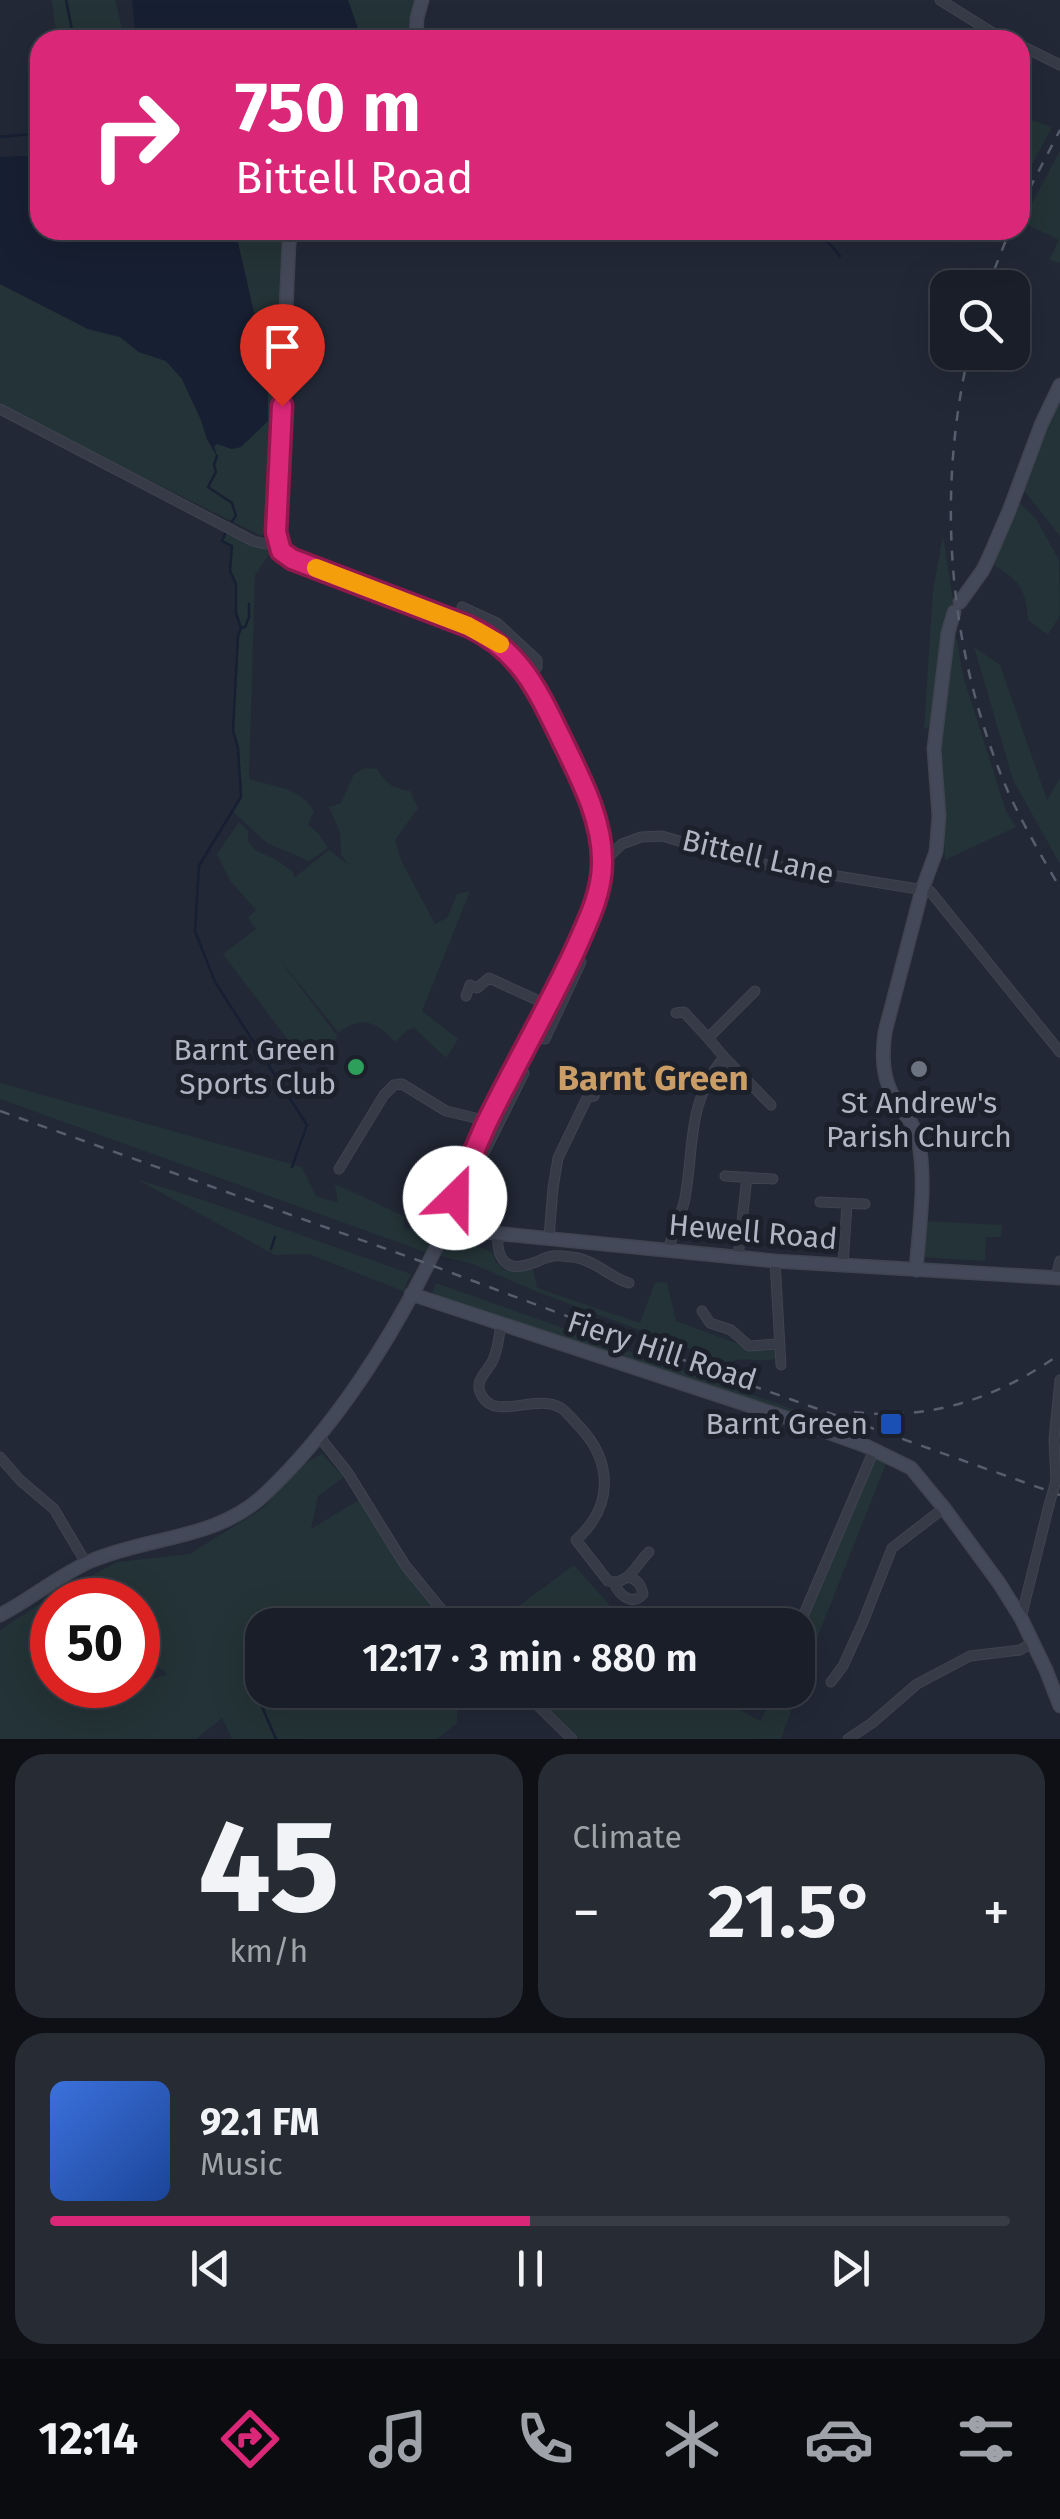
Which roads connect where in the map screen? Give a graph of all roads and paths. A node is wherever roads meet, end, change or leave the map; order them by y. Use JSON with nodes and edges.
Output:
{"nodes":[{"id":1,"x":422,"y":0,"type":"edge"},
{"id":2,"x":940,"y":0,"type":"edge"},
{"id":3,"x":416,"y":30,"type":"edge"},
{"id":4,"x":987,"y":30,"type":"edge"},
{"id":5,"x":1030,"y":50,"type":"edge"},
{"id":6,"x":1060,"y":65,"type":"edge"},
{"id":7,"x":290,"y":240,"type":"edge"},
{"id":8,"x":1060,"y":384,"type":"edge"},
{"id":9,"x":0,"y":409,"type":"edge"},
{"id":10,"x":279,"y":547,"type":"junction"},
{"id":11,"x":462,"y":607,"type":"dead end"},
{"id":12,"x":528,"y":677,"type":"junction"},
{"id":13,"x":600,"y":836,"type":"junction"},
{"id":14,"x":622,"y":844,"type":"junction"},
{"id":15,"x":602,"y":863,"type":"junction"},
{"id":16,"x":922,"y":890,"type":"junction"},
{"id":17,"x":572,"y":957,"type":"junction"},
{"id":18,"x":755,"y":991,"type":"dead end"},
{"id":19,"x":466,"y":996,"type":"dead end"},
{"id":20,"x":548,"y":1005,"type":"junction"},
{"id":21,"x":676,"y":1013,"type":"dead end"},
{"id":22,"x":532,"y":1037,"type":"junction"},
{"id":23,"x":708,"y":1038,"type":"junction"},
{"id":24,"x":1060,"y":1052,"type":"edge"},
{"id":25,"x":724,"y":1057,"type":"junction"},
{"id":26,"x":524,"y":1073,"type":"dead end"},
{"id":27,"x":510,"y":1090,"type":"junction"},
{"id":28,"x":594,"y":1096,"type":"dead end"},
{"id":29,"x":771,"y":1105,"type":"dead end"},
{"id":30,"x":488,"y":1121,"type":"junction"},
{"id":31,"x":481,"y":1153,"type":"junction"},
{"id":32,"x":339,"y":1169,"type":"dead end"},
{"id":33,"x":725,"y":1176,"type":"dead end"},
{"id":34,"x":746,"y":1177,"type":"junction"},
{"id":35,"x":773,"y":1180,"type":"dead end"},
{"id":36,"x":820,"y":1202,"type":"dead end"},
{"id":37,"x":847,"y":1204,"type":"junction"},
{"id":38,"x":865,"y":1204,"type":"dead end"},
{"id":39,"x":443,"y":1228,"type":"junction"},
{"id":40,"x":498,"y":1234,"type":"junction"},
{"id":41,"x":549,"y":1238,"type":"junction"},
{"id":42,"x":669,"y":1250,"type":"junction"},
{"id":43,"x":738,"y":1258,"type":"junction"},
{"id":44,"x":775,"y":1261,"type":"junction"},
{"id":45,"x":1060,"y":1261,"type":"edge"},
{"id":46,"x":843,"y":1265,"type":"junction"},
{"id":47,"x":916,"y":1270,"type":"junction"},
{"id":48,"x":1058,"y":1278,"type":"edge"},
{"id":49,"x":622,"y":1285,"type":"dead end"},
{"id":50,"x":411,"y":1294,"type":"junction"},
{"id":51,"x":702,"y":1312,"type":"dead end"},
{"id":52,"x":501,"y":1324,"type":"junction"},
{"id":53,"x":778,"y":1344,"type":"junction"},
{"id":54,"x":781,"y":1364,"type":"dead end"},
{"id":55,"x":1060,"y":1380,"type":"edge"},
{"id":56,"x":318,"y":1436,"type":"junction"},
{"id":57,"x":874,"y":1450,"type":"junction"},
{"id":58,"x":0,"y":1457,"type":"edge"},
{"id":59,"x":944,"y":1508,"type":"junction"},
{"id":60,"x":649,"y":1552,"type":"dead end"},
{"id":61,"x":86,"y":1563,"type":"junction"},
{"id":62,"x":629,"y":1577,"type":"junction"},
{"id":63,"x":614,"y":1583,"type":"junction"},
{"id":64,"x":440,"y":1608,"type":"edge"},
{"id":65,"x":807,"y":1608,"type":"edge"},
{"id":66,"x":0,"y":1615,"type":"edge"},
{"id":67,"x":1021,"y":1618,"type":"junction"},
{"id":68,"x":1034,"y":1642,"type":"junction"},
{"id":69,"x":1053,"y":1672,"type":"edge"},
{"id":70,"x":832,"y":1682,"type":"dead end"},
{"id":71,"x":1060,"y":1706,"type":"edge"},
{"id":72,"x":540,"y":1708,"type":"edge"},
{"id":73,"x":572,"y":1739,"type":"edge"},
{"id":74,"x":848,"y":1739,"type":"edge"}],
"edges":[{"from":1,"to":3,"type":"street"},
{"from":2,"to":4,"type":"street"},
{"from":5,"to":6,"type":"street"},
{"from":7,"to":10,"type":"street"},
{"from":8,"to":16,"type":"street"},
{"from":9,"to":10,"type":"street"},
{"from":10,"to":12,"type":"street"},
{"from":11,"to":12,"type":"street"},
{"from":12,"to":13,"type":"street"},
{"from":13,"to":14,"type":"street"},
{"from":13,"to":15,"type":"street"},
{"from":14,"to":15,"type":"street"},
{"from":14,"to":16,"type":"street","name":"Bittell Lane"},
{"from":15,"to":17,"type":"street"},
{"from":16,"to":24,"type":"street"},
{"from":16,"to":47,"type":"street"},
{"from":17,"to":20,"type":"street"},
{"from":17,"to":22,"type":"street"},
{"from":18,"to":23,"type":"street"},
{"from":19,"to":20,"type":"street"},
{"from":20,"to":22,"type":"street"},
{"from":21,"to":23,"type":"street"},
{"from":22,"to":27,"type":"street"},
{"from":23,"to":25,"type":"street"},
{"from":25,"to":29,"type":"street"},
{"from":25,"to":42,"type":"street"},
{"from":26,"to":27,"type":"street"},
{"from":27,"to":30,"type":"street"},
{"from":27,"to":31,"type":"street"},
{"from":28,"to":41,"type":"street"},
{"from":30,"to":31,"type":"street"},
{"from":30,"to":32,"type":"street"},
{"from":31,"to":39,"type":"street"},
{"from":33,"to":34,"type":"street"},
{"from":34,"to":35,"type":"street"},
{"from":34,"to":43,"type":"street"},
{"from":36,"to":37,"type":"street"},
{"from":37,"to":38,"type":"street"},
{"from":37,"to":46,"type":"street"},
{"from":39,"to":40,"type":"street","name":"Hewell Road"},
{"from":39,"to":50,"type":"street"},
{"from":40,"to":41,"type":"street","name":"Hewell Road"},
{"from":40,"to":49,"type":"street"},
{"from":41,"to":42,"type":"street","name":"Hewell Road"},
{"from":42,"to":43,"type":"street","name":"Hewell Road"},
{"from":43,"to":44,"type":"street","name":"Hewell Road"},
{"from":44,"to":46,"type":"street","name":"Hewell Road"},
{"from":44,"to":53,"type":"street"},
{"from":45,"to":48,"type":"street"},
{"from":46,"to":47,"type":"street","name":"Hewell Road"},
{"from":47,"to":48,"type":"street","name":"Hewell Road"},
{"from":50,"to":52,"type":"street","name":"Fiery Hill Road"},
{"from":50,"to":56,"type":"street"},
{"from":51,"to":53,"type":"street"},
{"from":52,"to":57,"type":"street","name":"Fiery Hill Road"},
{"from":52,"to":63,"type":"street"},
{"from":53,"to":54,"type":"street"},
{"from":55,"to":67,"type":"street","bridge":true},
{"from":56,"to":61,"type":"street"},
{"from":56,"to":64,"type":"street"},
{"from":57,"to":59,"type":"street","name":"Fiery Hill Road"},
{"from":57,"to":65,"type":"street"},
{"from":58,"to":61,"type":"street"},
{"from":59,"to":67,"type":"street","name":"Fiery Hill Road"},
{"from":59,"to":70,"type":"street"},
{"from":60,"to":62,"type":"street"},
{"from":61,"to":66,"type":"street"},
{"from":62,"to":63,"type":"street"},
{"from":62,"to":63,"type":"street"},
{"from":67,"to":68,"type":"street","name":"Fiery Hill Road"},
{"from":68,"to":69,"type":"street","name":"Fiery Hill Road"},
{"from":68,"to":74,"type":"street"},
{"from":69,"to":71,"type":"street","name":"Fiery Hill Road"},
{"from":72,"to":73,"type":"street"}]}
